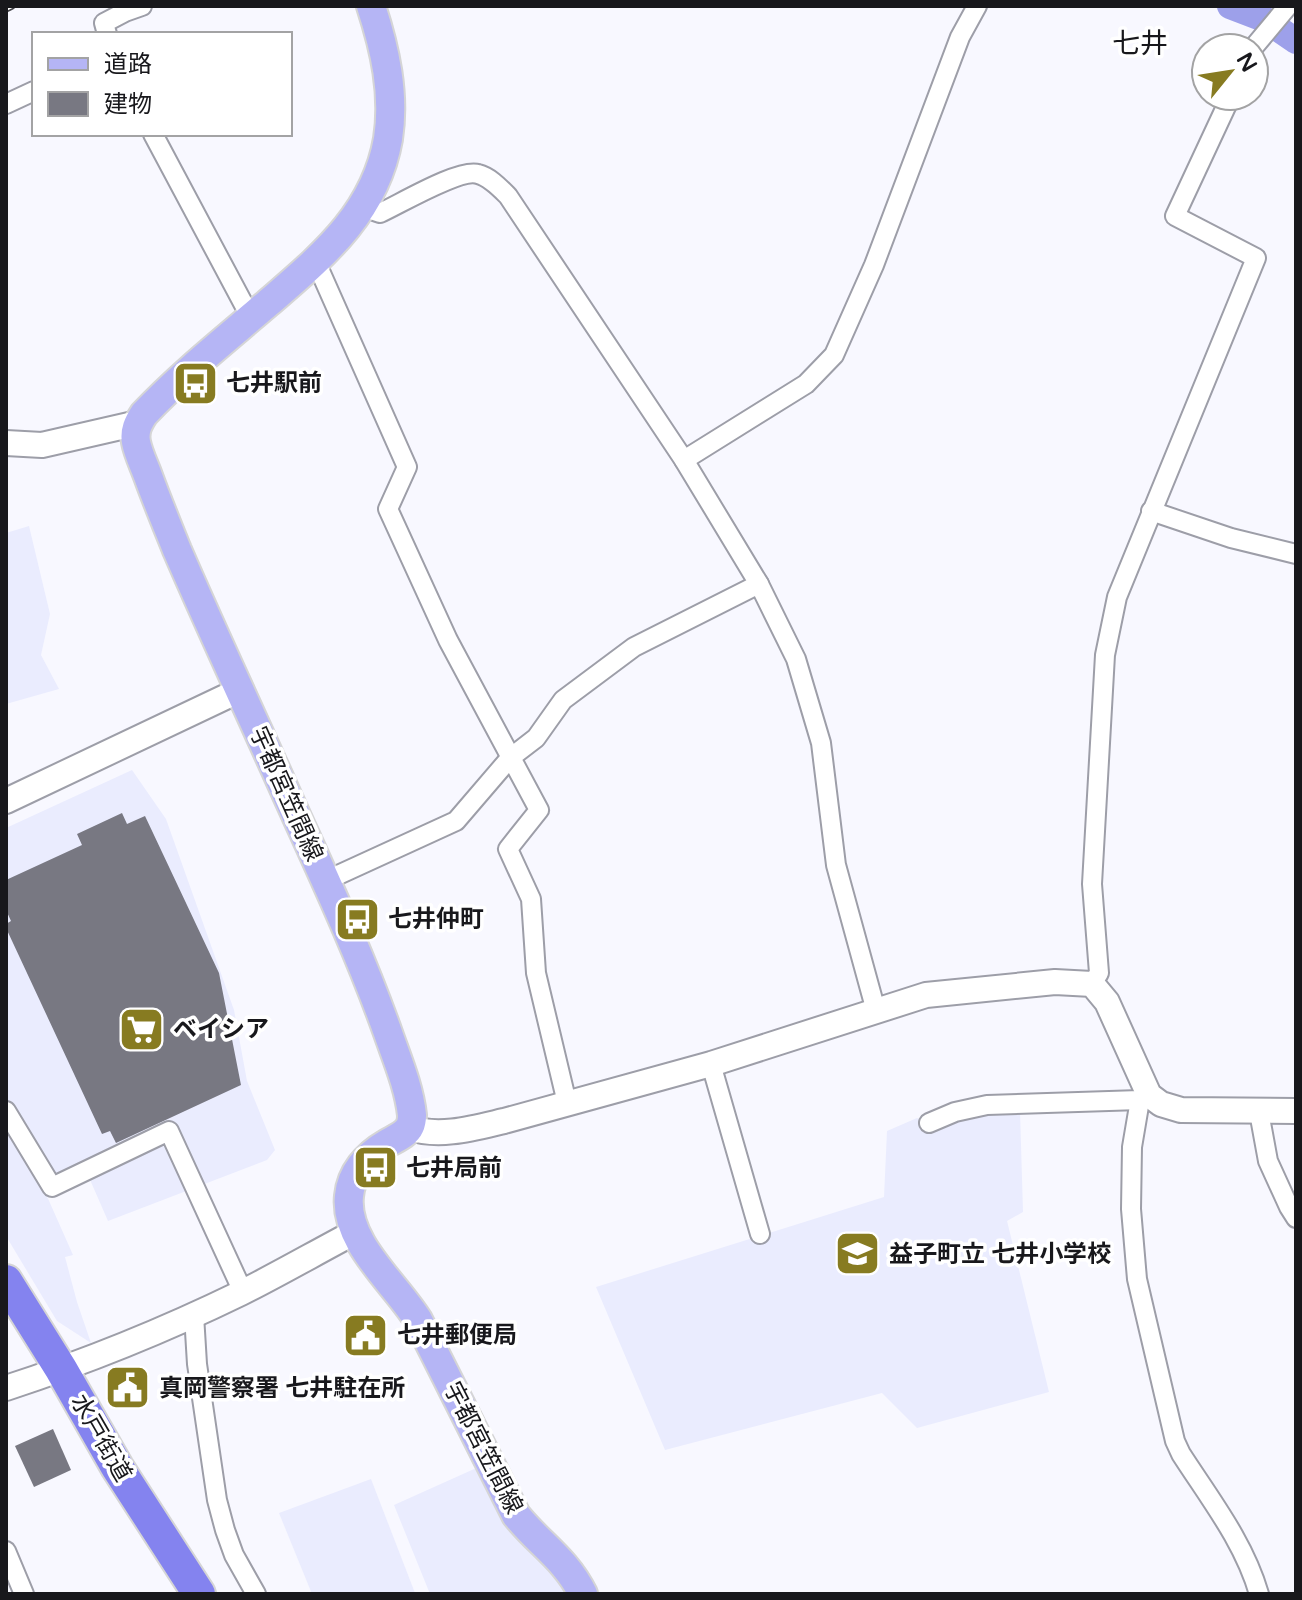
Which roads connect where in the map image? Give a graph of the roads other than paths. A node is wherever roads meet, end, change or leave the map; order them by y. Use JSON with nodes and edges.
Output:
{"nodes":[{"id":1,"x":142,"y":6,"type":"edge"},
{"id":2,"x":371,"y":6,"type":"edge"},
{"id":3,"x":977,"y":6,"type":"edge"},
{"id":4,"x":1288,"y":6,"type":"edge"},
{"id":5,"x":106,"y":32,"type":"edge"},
{"id":6,"x":1266,"y":32,"type":"edge"},
{"id":7,"x":32,"y":92,"type":"edge"},
{"id":8,"x":6,"y":104,"type":"edge"},
{"id":9,"x":1224,"y":112,"type":"edge"},
{"id":10,"x":154,"y":136,"type":"edge"},
{"id":11,"x":362,"y":207,"type":"junction"},
{"id":12,"x":316,"y":262,"type":"junction"},
{"id":13,"x":251,"y":318,"type":"junction"},
{"id":14,"x":138,"y":423,"type":"junction"},
{"id":15,"x":6,"y":443,"type":"edge"},
{"id":16,"x":684,"y":460,"type":"junction"},
{"id":17,"x":1151,"y":511,"type":"junction"},
{"id":18,"x":1296,"y":554,"type":"edge"},
{"id":19,"x":759,"y":584,"type":"junction"},
{"id":20,"x":240,"y":690,"type":"junction"},
{"id":21,"x":510,"y":758,"type":"junction"},
{"id":22,"x":6,"y":801,"type":"edge"},
{"id":23,"x":325,"y":881,"type":"junction"},
{"id":24,"x":1092,"y":984,"type":"junction"},
{"id":25,"x":876,"y":1011,"type":"junction"},
{"id":26,"x":711,"y":1064,"type":"junction"},
{"id":27,"x":1144,"y":1098,"type":"junction"},
{"id":28,"x":567,"y":1103,"type":"junction"},
{"id":29,"x":6,"y":1111,"type":"edge"},
{"id":30,"x":1296,"y":1111,"type":"edge"},
{"id":31,"x":1259,"y":1112,"type":"junction"},
{"id":32,"x":929,"y":1123,"type":"dead end"},
{"id":33,"x":410,"y":1128,"type":"junction"},
{"id":34,"x":1296,"y":1218,"type":"edge"},
{"id":35,"x":355,"y":1232,"type":"junction"},
{"id":36,"x":760,"y":1234,"type":"dead end"},
{"id":37,"x":6,"y":1281,"type":"edge"},
{"id":38,"x":243,"y":1292,"type":"junction"},
{"id":39,"x":194,"y":1315,"type":"junction"},
{"id":40,"x":61,"y":1369,"type":"junction"},
{"id":41,"x":6,"y":1388,"type":"edge"},
{"id":42,"x":6,"y":1551,"type":"edge"},
{"id":43,"x":24,"y":1594,"type":"edge"},
{"id":44,"x":199,"y":1594,"type":"edge"},
{"id":45,"x":256,"y":1594,"type":"edge"},
{"id":46,"x":583,"y":1594,"type":"edge"},
{"id":47,"x":1259,"y":1594,"type":"edge"}],
"edges":[{"from":1,"to":5,"type":"street"},
{"from":2,"to":11,"type":"main road"},
{"from":3,"to":16,"type":"street"},
{"from":4,"to":6,"type":"street"},
{"from":7,"to":8,"type":"street"},
{"from":9,"to":17,"type":"street"},
{"from":10,"to":13,"type":"street"},
{"from":11,"to":12,"type":"main road"},
{"from":11,"to":16,"type":"street"},
{"from":12,"to":13,"type":"main road"},
{"from":12,"to":21,"type":"street"},
{"from":13,"to":14,"type":"main road"},
{"from":14,"to":15,"type":"street"},
{"from":14,"to":20,"type":"main road","name":"宇都宮笠間線"},
{"from":16,"to":19,"type":"street"},
{"from":17,"to":18,"type":"street"},
{"from":17,"to":24,"type":"street"},
{"from":19,"to":21,"type":"street"},
{"from":19,"to":25,"type":"street"},
{"from":20,"to":22,"type":"street"},
{"from":20,"to":23,"type":"main road","name":"宇都宮笠間線"},
{"from":21,"to":23,"type":"street"},
{"from":21,"to":28,"type":"street"},
{"from":23,"to":33,"type":"main road","name":"宇都宮笠間線"},
{"from":24,"to":25,"type":"street"},
{"from":24,"to":27,"type":"street"},
{"from":25,"to":26,"type":"street"},
{"from":26,"to":28,"type":"street"},
{"from":26,"to":36,"type":"street"},
{"from":27,"to":31,"type":"street"},
{"from":27,"to":32,"type":"street"},
{"from":27,"to":47,"type":"street"},
{"from":28,"to":33,"type":"street"},
{"from":29,"to":38,"type":"street"},
{"from":30,"to":31,"type":"street"},
{"from":31,"to":34,"type":"street"},
{"from":33,"to":35,"type":"main road","name":"宇都宮笠間線"},
{"from":35,"to":38,"type":"street"},
{"from":35,"to":46,"type":"main road","name":"宇都宮笠間線"},
{"from":37,"to":40,"type":"highway","name":"水戸街道"},
{"from":38,"to":39,"type":"street"},
{"from":39,"to":40,"type":"street"},
{"from":39,"to":45,"type":"street"},
{"from":40,"to":41,"type":"street"},
{"from":40,"to":44,"type":"highway","name":"水戸街道"},
{"from":42,"to":43,"type":"street"}]}
